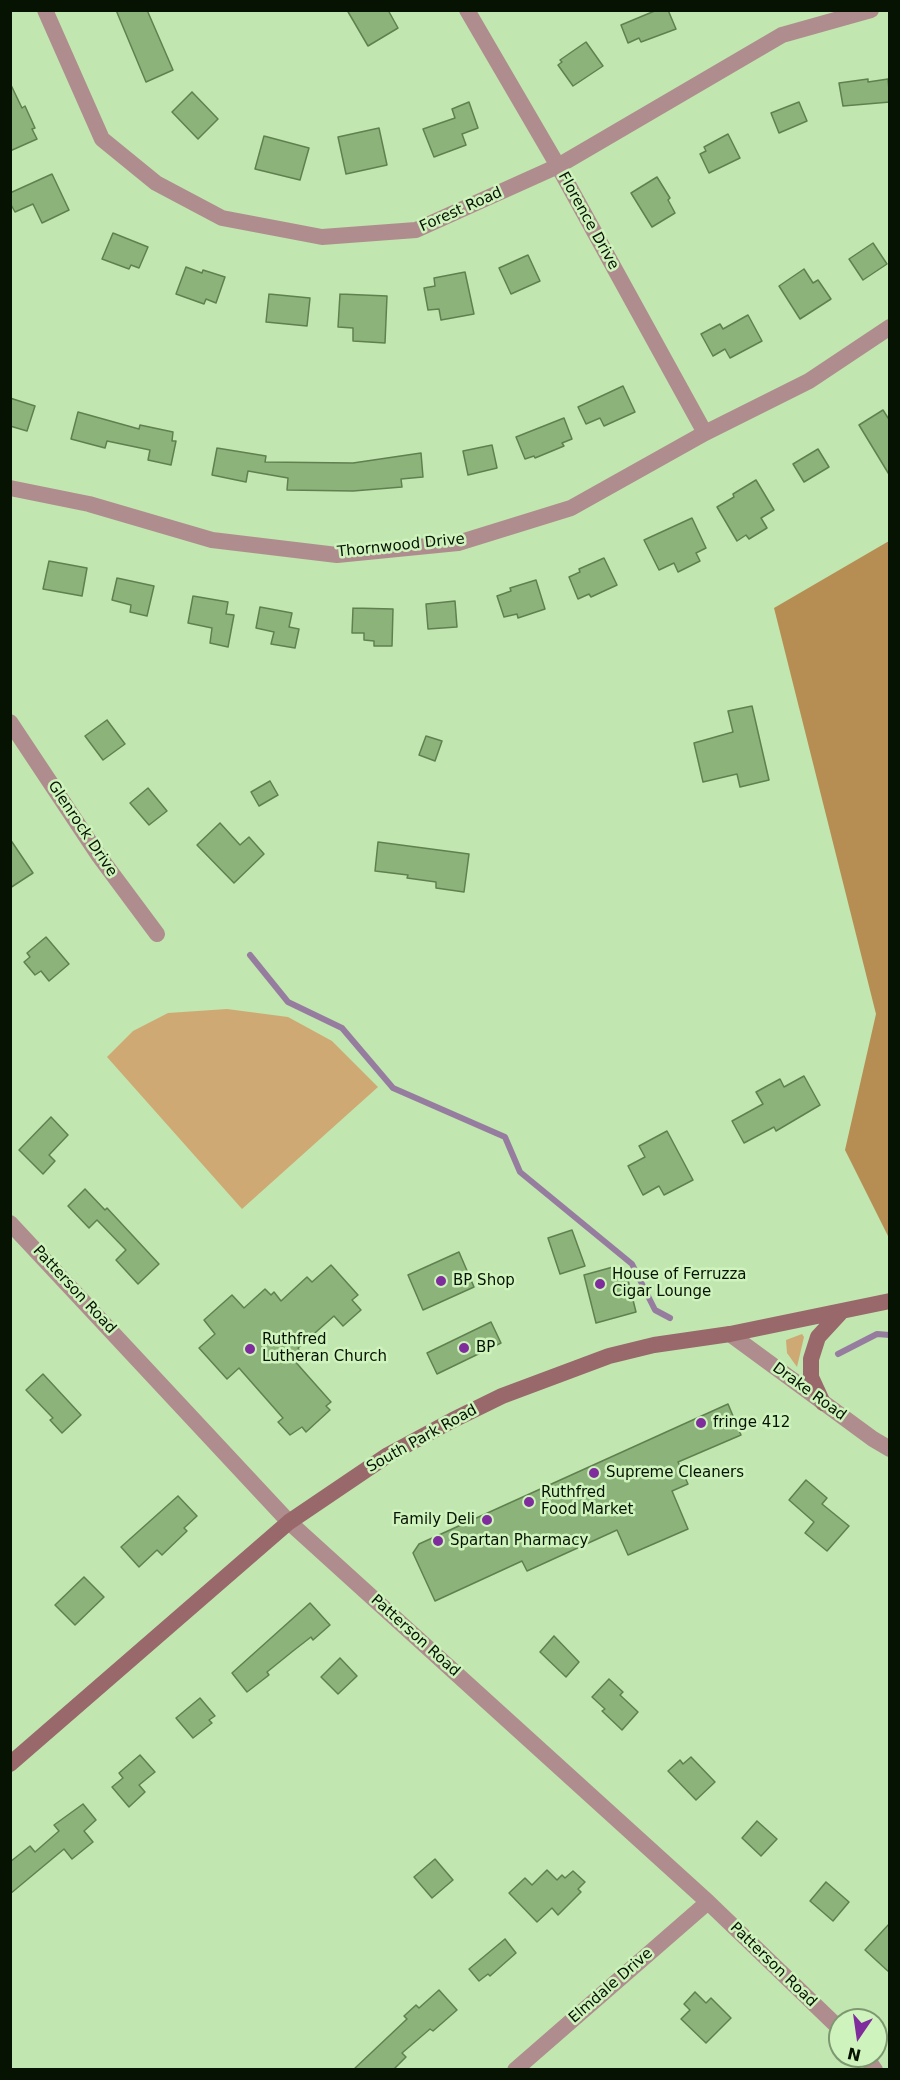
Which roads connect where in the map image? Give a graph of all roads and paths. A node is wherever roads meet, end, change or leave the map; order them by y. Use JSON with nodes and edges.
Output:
{"nodes":[{"id":1,"x":45,"y":10,"type":"edge"},
{"id":2,"x":467,"y":10,"type":"edge"},
{"id":3,"x":871,"y":10,"type":"edge"},
{"id":4,"x":558,"y":166,"type":"junction"},
{"id":5,"x":890,"y":327,"type":"edge"},
{"id":6,"x":705,"y":433,"type":"junction"},
{"id":7,"x":10,"y":488,"type":"edge"},
{"id":8,"x":10,"y":722,"type":"edge"},
{"id":9,"x":157,"y":934,"type":"dead end"},
{"id":10,"x":10,"y":1223,"type":"edge"},
{"id":11,"x":890,"y":1301,"type":"edge"},
{"id":12,"x":842,"y":1311,"type":"junction"},
{"id":13,"x":730,"y":1334,"type":"junction"},
{"id":14,"x":823,"y":1403,"type":"junction"},
{"id":15,"x":890,"y":1449,"type":"edge"},
{"id":16,"x":290,"y":1522,"type":"junction"},
{"id":17,"x":10,"y":1764,"type":"edge"},
{"id":18,"x":708,"y":1902,"type":"junction"},
{"id":19,"x":828,"y":2017,"type":"edge"},
{"id":20,"x":515,"y":2070,"type":"edge"}],
"edges":[{"from":1,"to":4,"type":"street","name":"Forest Road"},
{"from":2,"to":4,"type":"street","name":"Florence Drive"},
{"from":3,"to":4,"type":"street","name":"Forest Road"},
{"from":4,"to":6,"type":"street","name":"Florence Drive"},
{"from":5,"to":6,"type":"street","name":"Thornwood Drive"},
{"from":6,"to":7,"type":"street","name":"Thornwood Drive"},
{"from":8,"to":9,"type":"street","name":"Glenrock Drive"},
{"from":10,"to":16,"type":"street","name":"Patterson Road"},
{"from":11,"to":12,"type":"main road","name":"South Park Road"},
{"from":12,"to":13,"type":"main road","name":"South Park Road"},
{"from":12,"to":14,"type":"main road"},
{"from":13,"to":14,"type":"street","name":"Drake Road"},
{"from":13,"to":16,"type":"main road","name":"South Park Road"},
{"from":14,"to":15,"type":"street","name":"Drake Road"},
{"from":16,"to":17,"type":"main road","name":"South Park Road"},
{"from":16,"to":18,"type":"street","name":"Patterson Road"},
{"from":18,"to":19,"type":"street","name":"Patterson Road"},
{"from":18,"to":20,"type":"street","name":"Elmdale Drive"}]}
